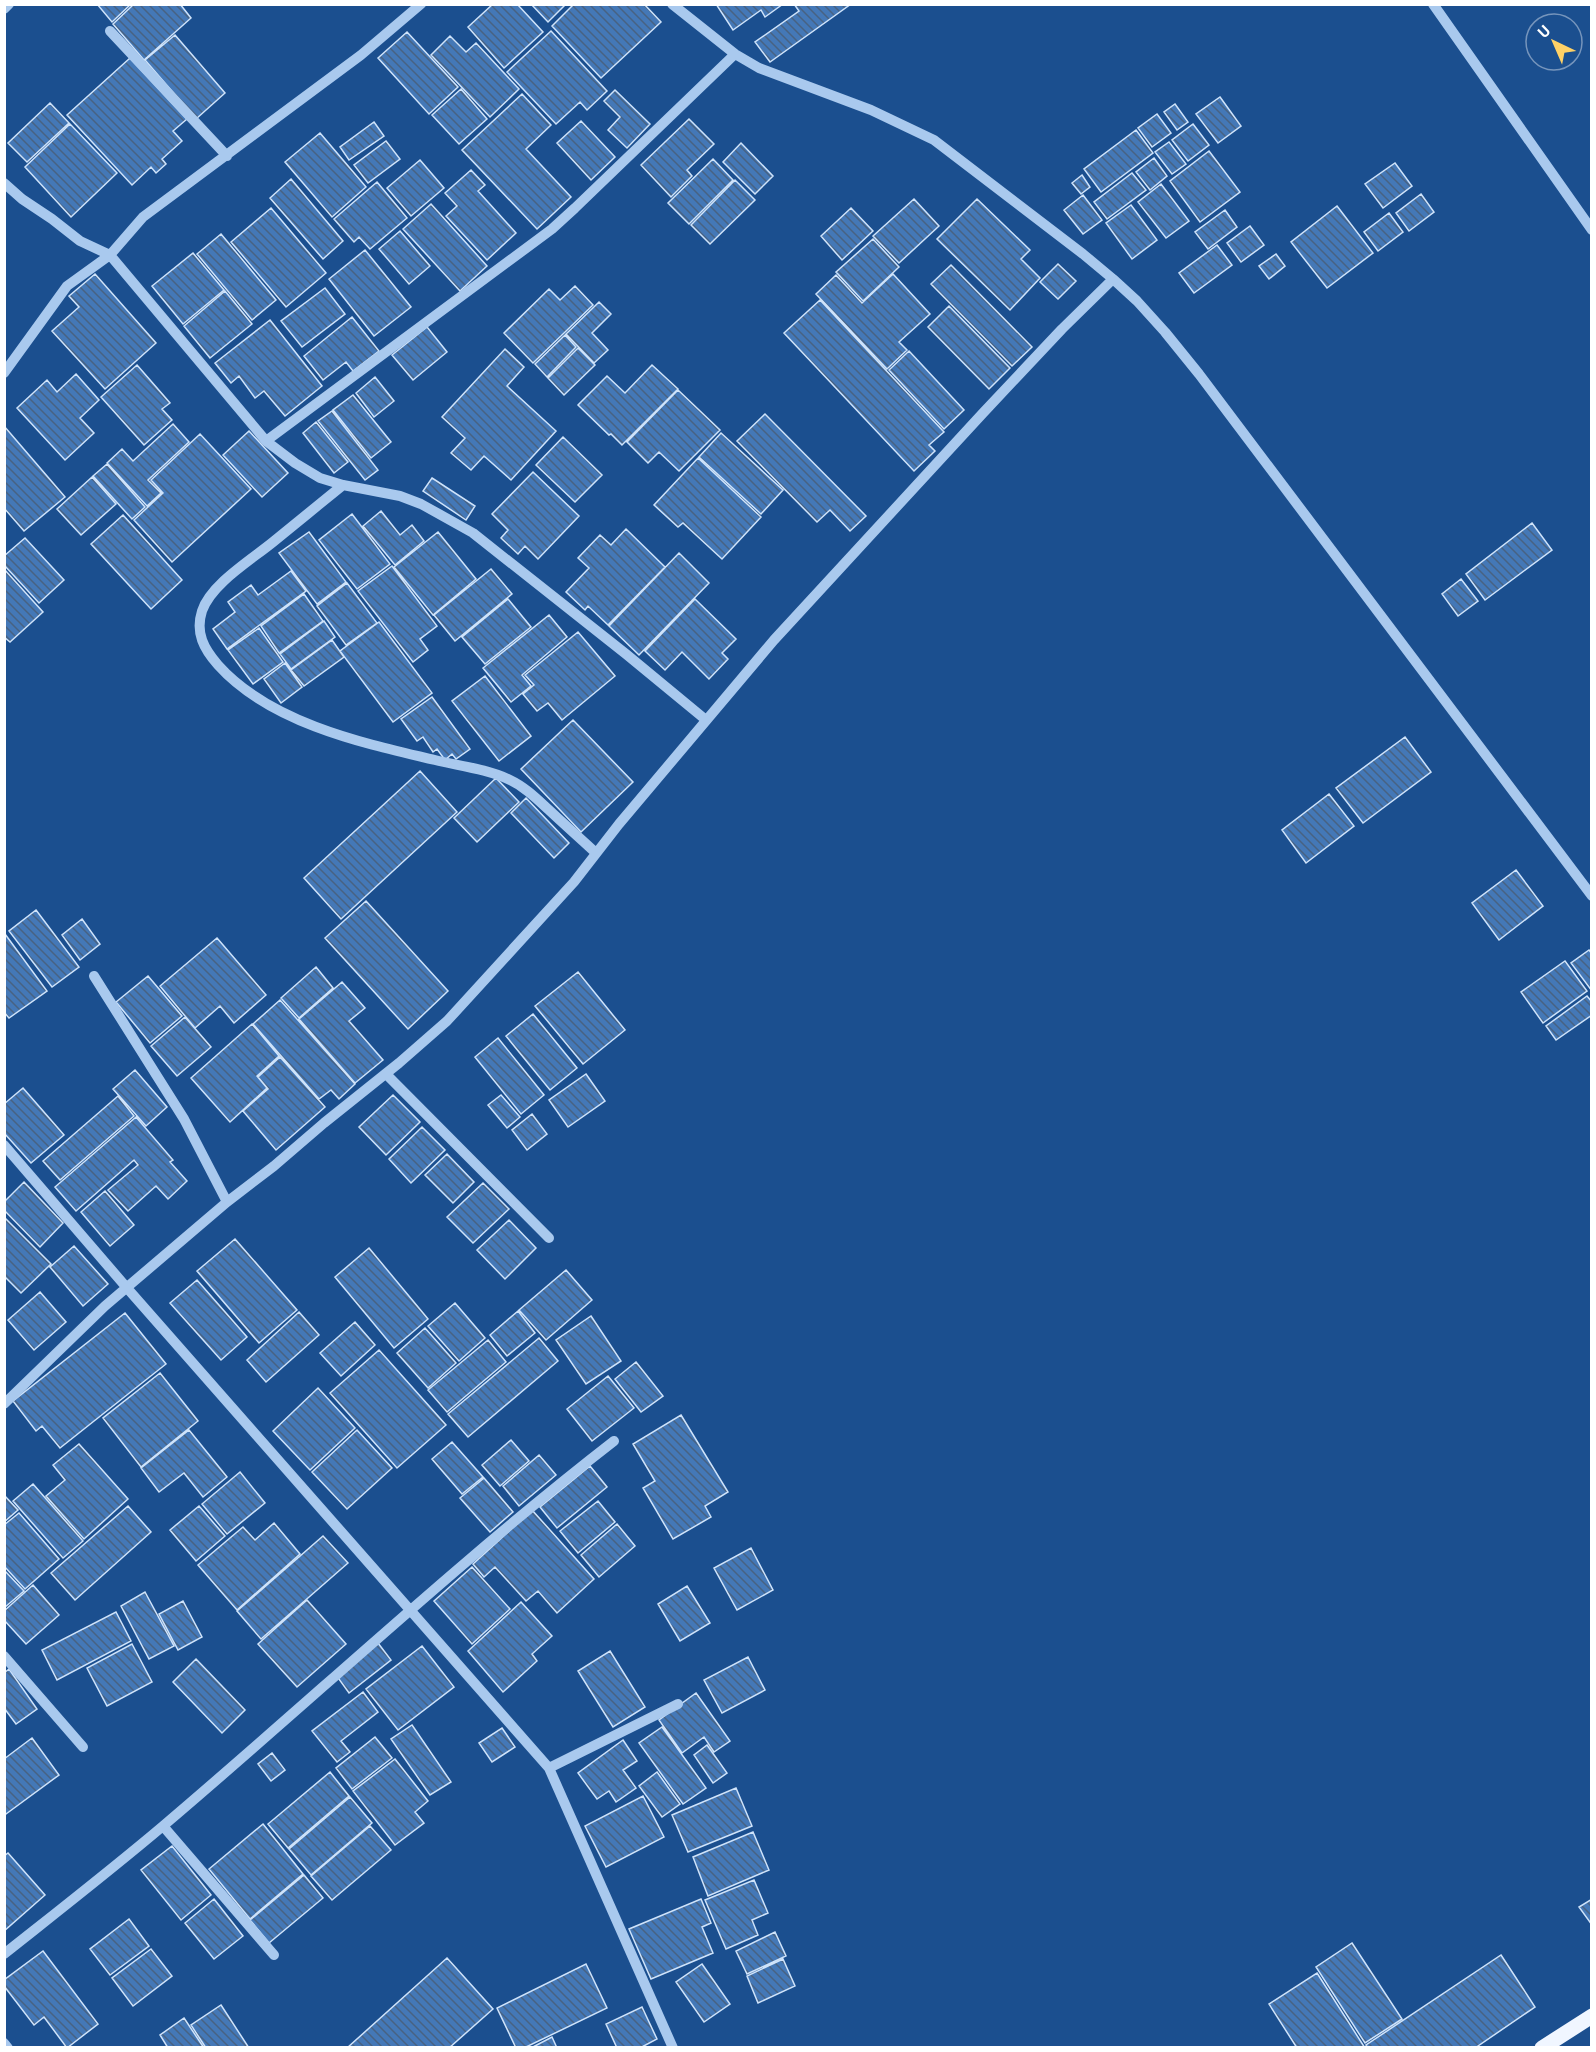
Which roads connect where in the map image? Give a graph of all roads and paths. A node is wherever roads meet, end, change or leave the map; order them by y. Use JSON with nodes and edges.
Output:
{"nodes":[{"id":1,"x":9,"y":4,"type":"edge"},
{"id":2,"x":421,"y":4,"type":"edge"},
{"id":3,"x":672,"y":4,"type":"edge"},
{"id":4,"x":1433,"y":4,"type":"edge"},
{"id":5,"x":4,"y":9,"type":"edge"},
{"id":6,"x":110,"y":31,"type":"dead end"},
{"id":7,"x":735,"y":54,"type":"junction"},
{"id":8,"x":227,"y":156,"type":"junction"},
{"id":9,"x":4,"y":183,"type":"edge"},
{"id":10,"x":1592,"y":230,"type":"edge"},
{"id":11,"x":110,"y":255,"type":"junction"},
{"id":12,"x":1113,"y":279,"type":"junction"},
{"id":13,"x":4,"y":373,"type":"edge"},
{"id":14,"x":266,"y":441,"type":"junction"},
{"id":15,"x":344,"y":485,"type":"junction"},
{"id":16,"x":706,"y":720,"type":"junction"},
{"id":17,"x":597,"y":853,"type":"junction"},
{"id":18,"x":1592,"y":896,"type":"edge"},
{"id":19,"x":94,"y":976,"type":"dead end"},
{"id":20,"x":386,"y":1074,"type":"junction"},
{"id":21,"x":6,"y":1149,"type":"edge"},
{"id":22,"x":227,"y":1202,"type":"junction"},
{"id":23,"x":549,"y":1238,"type":"dead end"},
{"id":24,"x":127,"y":1288,"type":"junction"},
{"id":25,"x":4,"y":1404,"type":"edge"},
{"id":26,"x":614,"y":1441,"type":"dead end"},
{"id":27,"x":410,"y":1609,"type":"junction"},
{"id":28,"x":4,"y":1656,"type":"edge"},
{"id":29,"x":678,"y":1704,"type":"dead end"},
{"id":30,"x":83,"y":1747,"type":"dead end"},
{"id":31,"x":549,"y":1768,"type":"junction"},
{"id":32,"x":163,"y":1826,"type":"junction"},
{"id":33,"x":4,"y":1954,"type":"edge"},
{"id":34,"x":274,"y":1955,"type":"dead end"},
{"id":35,"x":1592,"y":2016,"type":"edge"},
{"id":36,"x":4,"y":2043,"type":"edge"},
{"id":37,"x":8,"y":2048,"type":"edge"},
{"id":38,"x":673,"y":2048,"type":"edge"},
{"id":39,"x":1542,"y":2048,"type":"edge"}],
"edges":[{"from":1,"to":5,"type":"street"},
{"from":2,"to":8,"type":"street"},
{"from":3,"to":7,"type":"street"},
{"from":4,"to":10,"type":"street"},
{"from":6,"to":8,"type":"street"},
{"from":7,"to":12,"type":"street"},
{"from":7,"to":14,"type":"street"},
{"from":8,"to":11,"type":"street"},
{"from":9,"to":11,"type":"street"},
{"from":11,"to":13,"type":"street"},
{"from":11,"to":14,"type":"street"},
{"from":12,"to":16,"type":"street"},
{"from":12,"to":18,"type":"street"},
{"from":14,"to":15,"type":"street"},
{"from":15,"to":16,"type":"street"},
{"from":15,"to":17,"type":"street"},
{"from":16,"to":17,"type":"street"},
{"from":17,"to":20,"type":"street"},
{"from":19,"to":22,"type":"street"},
{"from":20,"to":22,"type":"street"},
{"from":20,"to":23,"type":"street"},
{"from":21,"to":24,"type":"street"},
{"from":22,"to":24,"type":"street"},
{"from":24,"to":25,"type":"street"},
{"from":24,"to":27,"type":"street"},
{"from":26,"to":27,"type":"street"},
{"from":27,"to":31,"type":"street"},
{"from":27,"to":32,"type":"street"},
{"from":28,"to":30,"type":"street"},
{"from":29,"to":31,"type":"street"},
{"from":31,"to":38,"type":"street"},
{"from":32,"to":33,"type":"street"},
{"from":32,"to":34,"type":"street"},
{"from":35,"to":39,"type":"main road"},
{"from":36,"to":37,"type":"street"}]}
